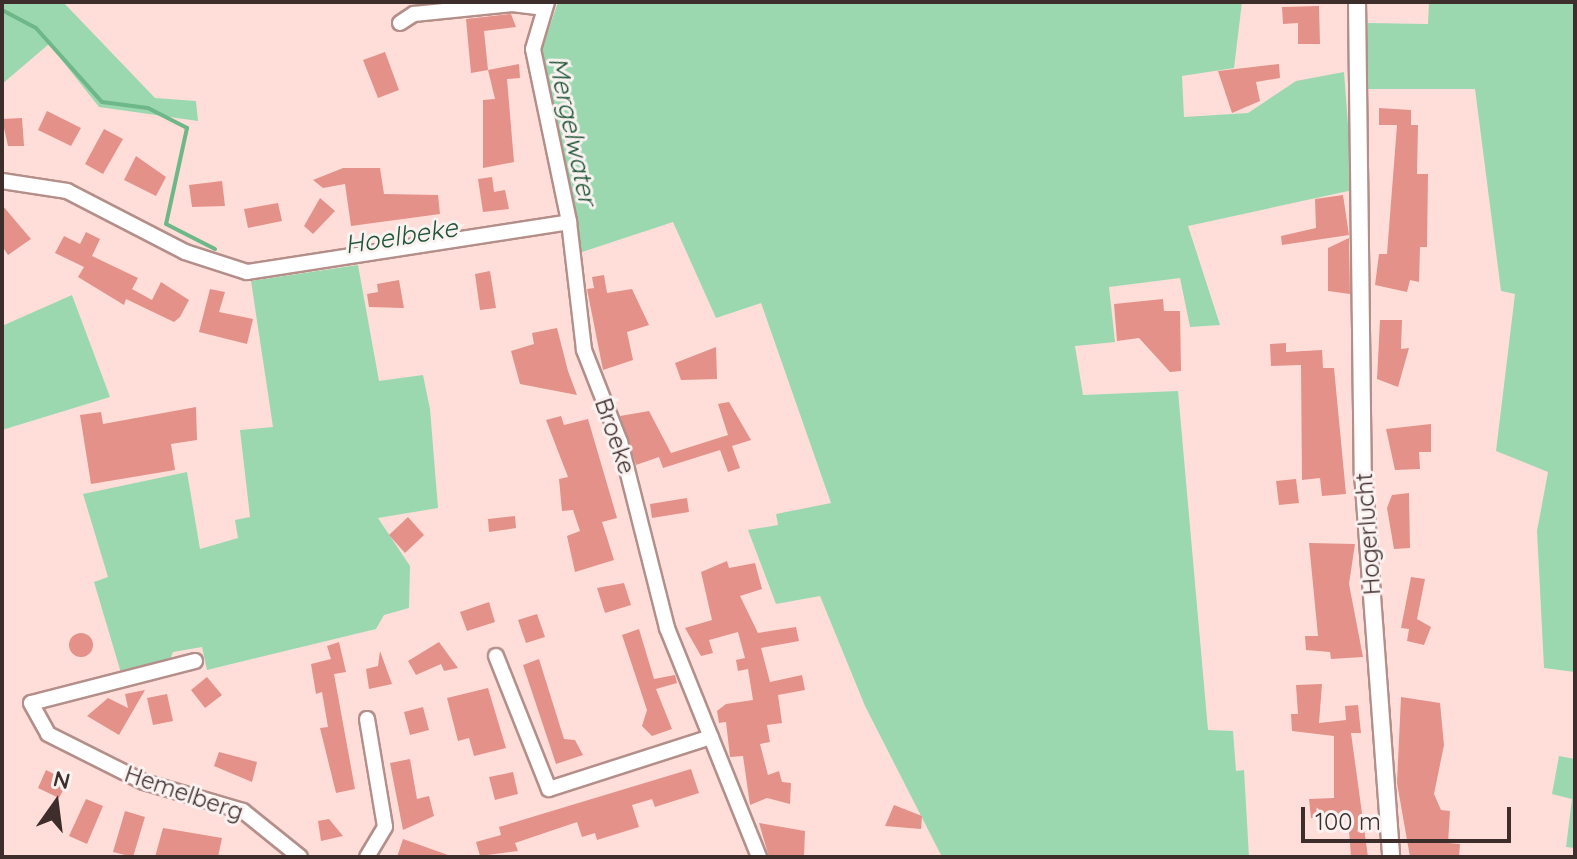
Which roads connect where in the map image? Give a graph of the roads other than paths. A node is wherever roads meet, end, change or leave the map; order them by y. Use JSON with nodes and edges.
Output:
{"nodes":[{"id":1,"x":1357,"y":2,"type":"edge"},
{"id":2,"x":545,"y":5,"type":"edge"},
{"id":3,"x":400,"y":23,"type":"dead end"},
{"id":4,"x":2,"y":181,"type":"edge"},
{"id":5,"x":569,"y":222,"type":"junction"},
{"id":6,"x":496,"y":656,"type":"dead end"},
{"id":7,"x":195,"y":661,"type":"dead end"},
{"id":8,"x":367,"y":719,"type":"dead end"},
{"id":9,"x":711,"y":737,"type":"junction"},
{"id":10,"x":300,"y":857,"type":"edge"},
{"id":11,"x":367,"y":857,"type":"edge"},
{"id":12,"x":759,"y":857,"type":"edge"},
{"id":13,"x":1391,"y":857,"type":"edge"}],
"edges":[{"from":1,"to":13,"type":"street","name":"Hogerlucht"},
{"from":2,"to":3,"type":"street"},
{"from":2,"to":5,"type":"street","name":"Broeke"},
{"from":4,"to":5,"type":"street"},
{"from":5,"to":9,"type":"street","name":"Broeke"},
{"from":6,"to":9,"type":"street"},
{"from":7,"to":10,"type":"street","name":"Hemelberg"},
{"from":8,"to":11,"type":"street"},
{"from":9,"to":12,"type":"street","name":"Broeke"}]}
